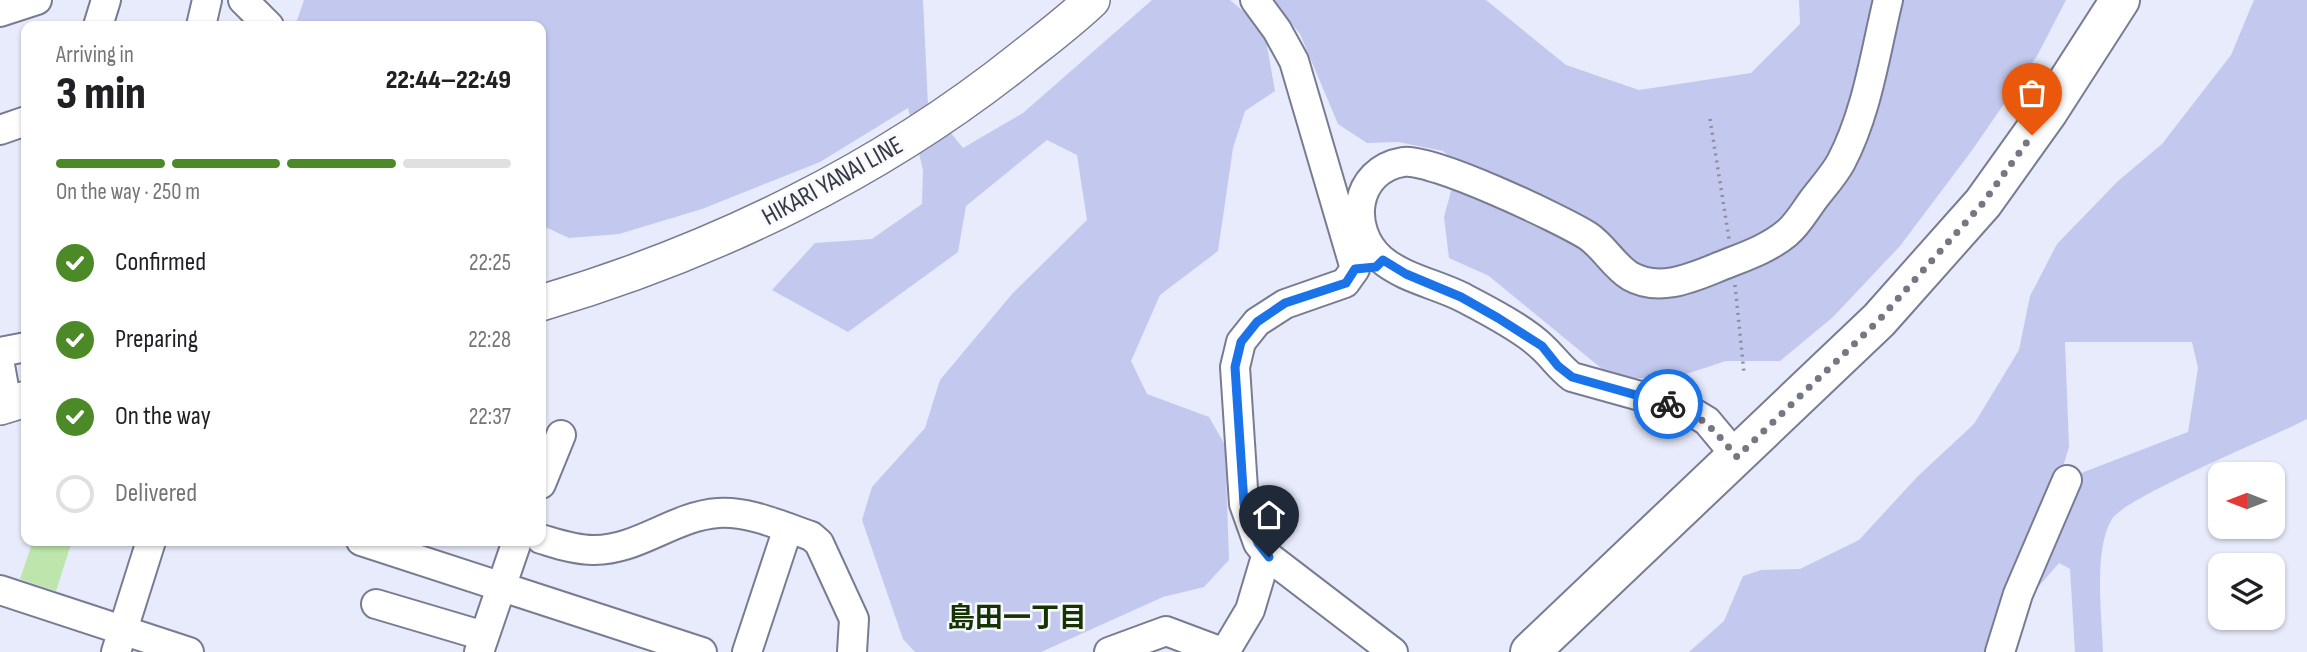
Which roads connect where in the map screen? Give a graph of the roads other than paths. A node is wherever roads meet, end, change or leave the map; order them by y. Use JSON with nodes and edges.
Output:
{"nodes":[{"id":1,"x":37,"y":0,"type":"edge"},
{"id":2,"x":106,"y":0,"type":"edge"},
{"id":3,"x":207,"y":0,"type":"edge"},
{"id":4,"x":243,"y":0,"type":"edge"},
{"id":5,"x":1092,"y":0,"type":"edge"},
{"id":6,"x":1255,"y":0,"type":"edge"},
{"id":7,"x":1888,"y":0,"type":"edge"},
{"id":8,"x":2120,"y":0,"type":"edge"},
{"id":9,"x":0,"y":12,"type":"edge"},
{"id":10,"x":100,"y":21,"type":"edge"},
{"id":11,"x":202,"y":21,"type":"edge"},
{"id":12,"x":263,"y":21,"type":"edge"},
{"id":13,"x":21,"y":123,"type":"edge"},
{"id":14,"x":0,"y":130,"type":"edge"},
{"id":15,"x":1383,"y":260,"type":"junction"},
{"id":16,"x":1355,"y":269,"type":"junction"},
{"id":17,"x":546,"y":302,"type":"edge"},
{"id":18,"x":21,"y":348,"type":"edge"},
{"id":19,"x":0,"y":352,"type":"edge"},
{"id":20,"x":0,"y":365,"type":"edge"},
{"id":21,"x":11,"y":403,"type":"edge"},
{"id":22,"x":562,"y":435,"type":"dead end"},
{"id":23,"x":1737,"y":457,"type":"junction"},
{"id":24,"x":546,"y":472,"type":"edge"},
{"id":25,"x":2067,"y":480,"type":"dead end"},
{"id":26,"x":788,"y":528,"type":"junction"},
{"id":27,"x":546,"y":541,"type":"edge"},
{"id":28,"x":149,"y":546,"type":"edge"},
{"id":29,"x":377,"y":546,"type":"edge"},
{"id":30,"x":515,"y":546,"type":"edge"},
{"id":31,"x":1269,"y":557,"type":"junction"},
{"id":32,"x":501,"y":586,"type":"junction"},
{"id":33,"x":0,"y":590,"type":"edge"},
{"id":34,"x":376,"y":604,"type":"dead end"},
{"id":35,"x":119,"y":641,"type":"edge"},
{"id":36,"x":482,"y":644,"type":"edge"},
{"id":37,"x":189,"y":652,"type":"edge"},
{"id":38,"x":702,"y":652,"type":"edge"},
{"id":39,"x":747,"y":652,"type":"edge"},
{"id":40,"x":852,"y":652,"type":"edge"},
{"id":41,"x":1109,"y":652,"type":"edge"},
{"id":42,"x":1224,"y":652,"type":"edge"},
{"id":43,"x":1393,"y":652,"type":"edge"},
{"id":44,"x":1530,"y":652,"type":"edge"},
{"id":45,"x":2000,"y":652,"type":"edge"}],
"edges":[{"from":1,"to":9,"type":"street"},
{"from":2,"to":10,"type":"street"},
{"from":3,"to":11,"type":"street"},
{"from":4,"to":12,"type":"street"},
{"from":5,"to":17,"type":"main road","name":"HIKARI YANAI LINE"},
{"from":6,"to":16,"type":"street"},
{"from":7,"to":15,"type":"street"},
{"from":8,"to":23,"type":"highway"},
{"from":13,"to":14,"type":"street"},
{"from":15,"to":16,"type":"street"},
{"from":15,"to":23,"type":"street"},
{"from":16,"to":31,"type":"street"},
{"from":18,"to":19,"type":"street"},
{"from":20,"to":21,"type":"street"},
{"from":22,"to":24,"type":"street"},
{"from":23,"to":44,"type":"highway"},
{"from":25,"to":45,"type":"street"},
{"from":26,"to":27,"type":"street"},
{"from":26,"to":39,"type":"street"},
{"from":26,"to":40,"type":"street"},
{"from":28,"to":35,"type":"street"},
{"from":29,"to":32,"type":"street"},
{"from":30,"to":32,"type":"street"},
{"from":31,"to":42,"type":"street"},
{"from":31,"to":43,"type":"street"},
{"from":32,"to":36,"type":"street"},
{"from":32,"to":38,"type":"street"},
{"from":33,"to":35,"type":"street"},
{"from":34,"to":36,"type":"street"},
{"from":35,"to":37,"type":"street"},
{"from":41,"to":42,"type":"street"}]}
